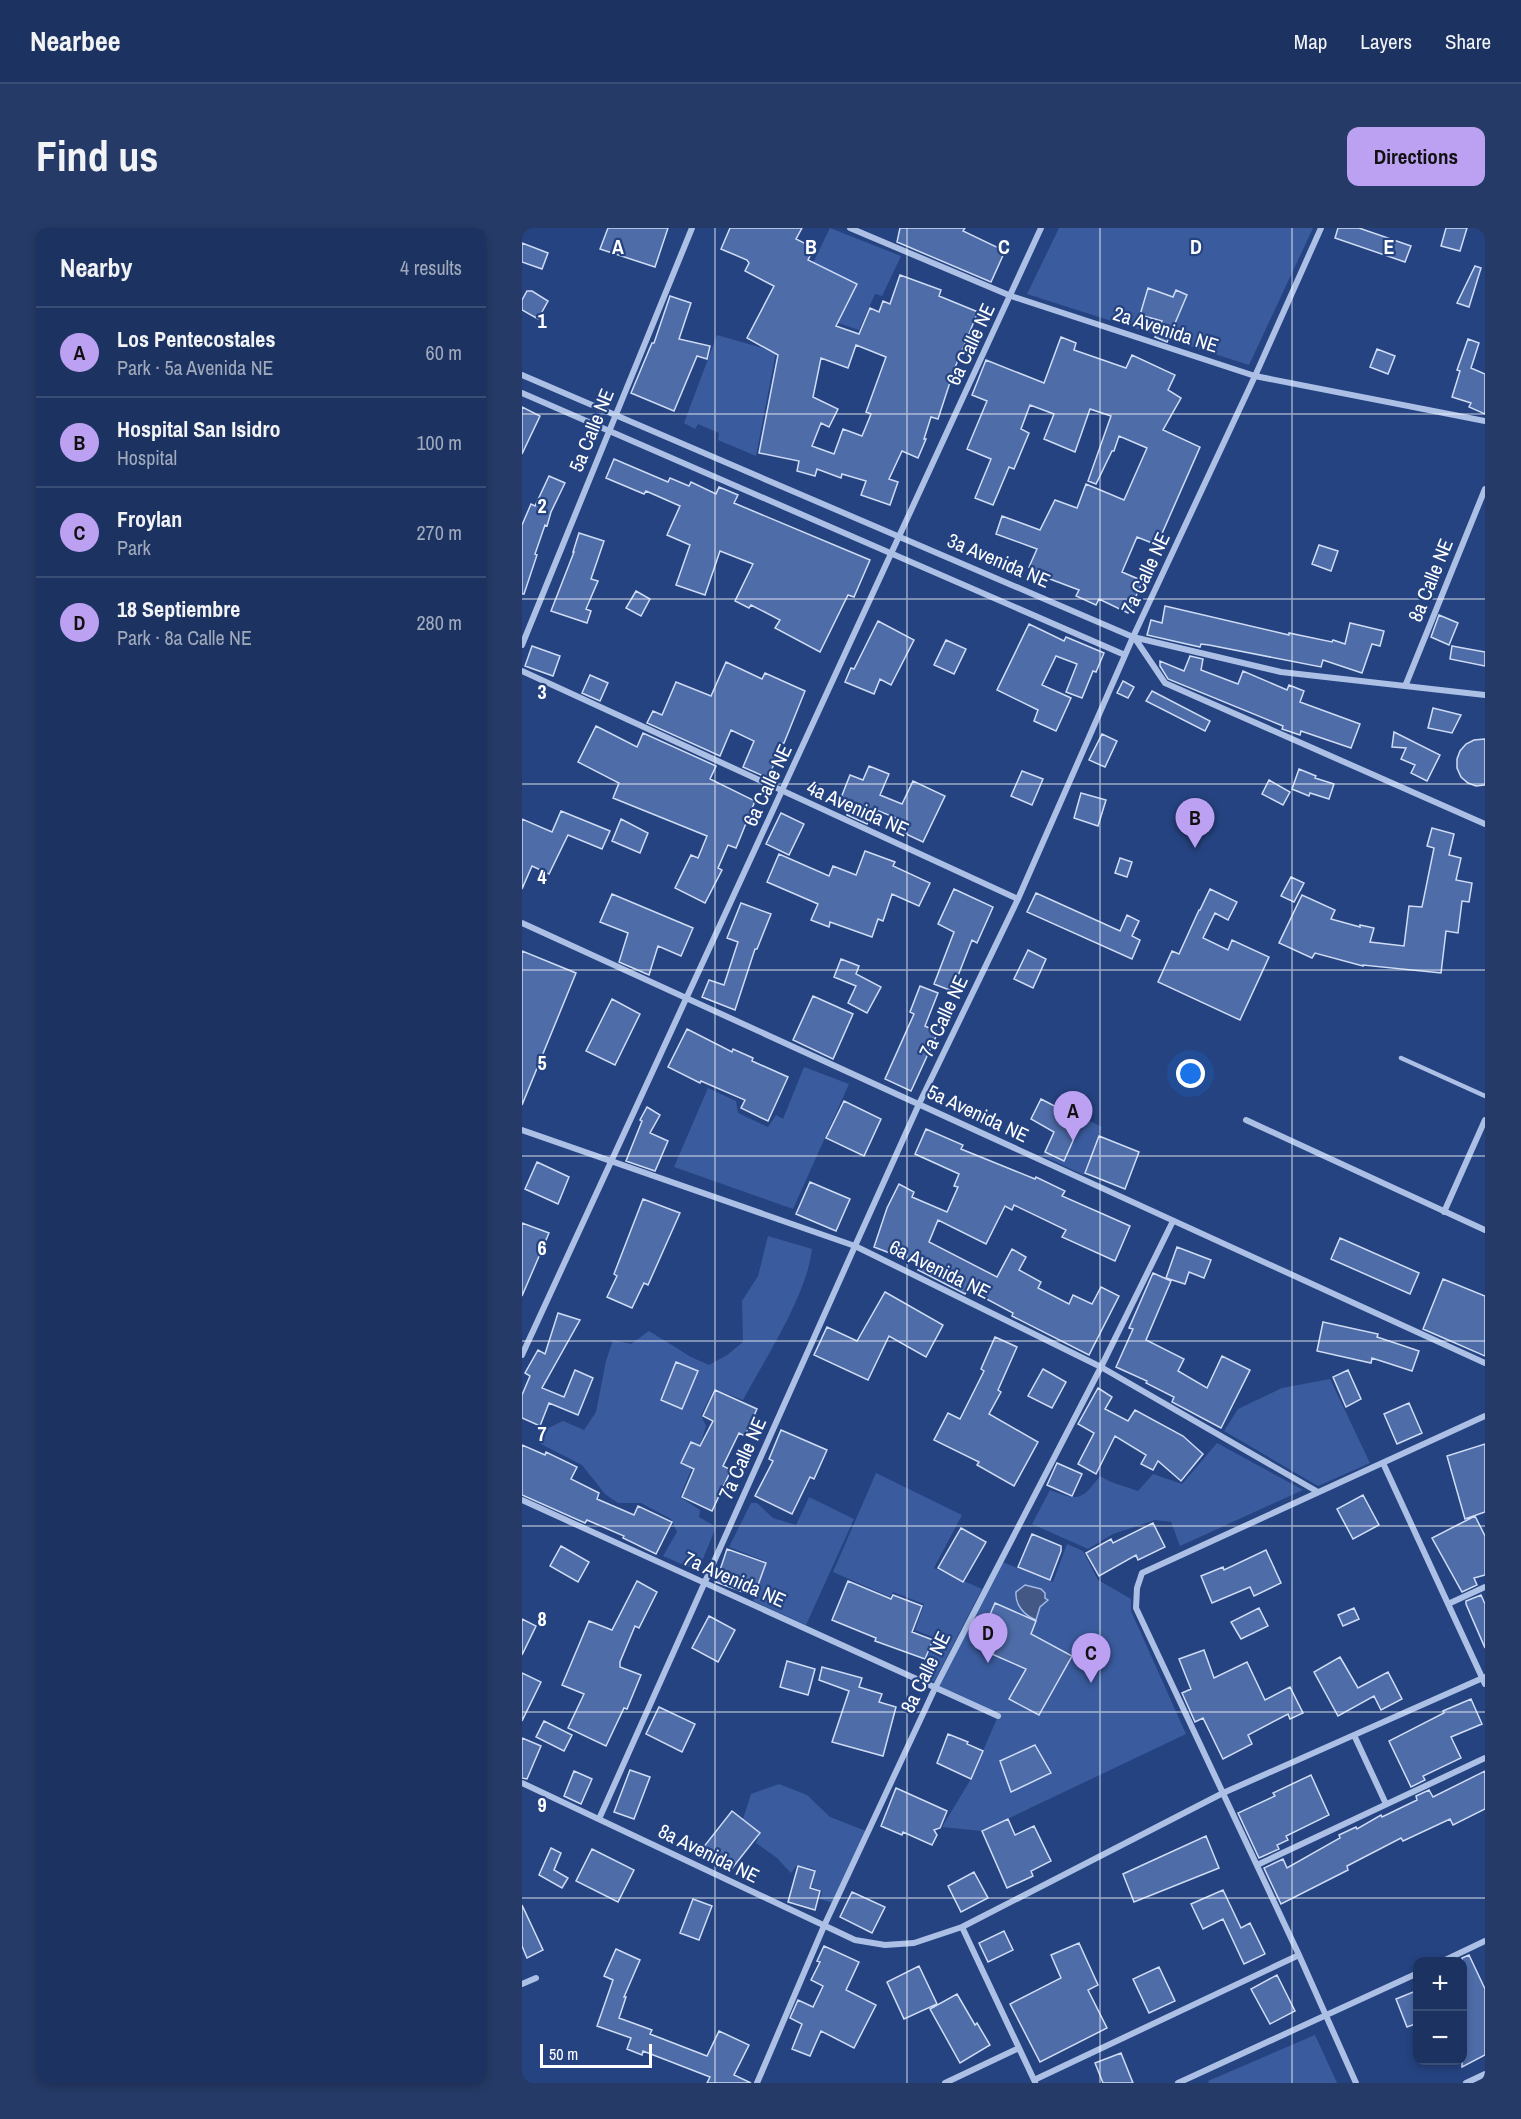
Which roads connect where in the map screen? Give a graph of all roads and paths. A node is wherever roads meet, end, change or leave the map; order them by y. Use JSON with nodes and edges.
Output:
{"nodes":[{"id":1,"x":692,"y":228,"type":"edge"},
{"id":2,"x":850,"y":228,"type":"edge"},
{"id":3,"x":1041,"y":228,"type":"edge"},
{"id":4,"x":1321,"y":228,"type":"edge"},
{"id":5,"x":1011,"y":296,"type":"junction"},
{"id":6,"x":522,"y":375,"type":"edge"},
{"id":7,"x":1255,"y":376,"type":"junction"},
{"id":8,"x":522,"y":393,"type":"edge"},
{"id":9,"x":615,"y":415,"type":"junction"},
{"id":10,"x":1485,"y":421,"type":"edge"},
{"id":11,"x":608,"y":431,"type":"junction"},
{"id":12,"x":1485,"y":489,"type":"edge"},
{"id":13,"x":900,"y":535,"type":"junction"},
{"id":14,"x":892,"y":554,"type":"junction"},
{"id":15,"x":1133,"y":637,"type":"junction"},
{"id":16,"x":522,"y":645,"type":"edge"},
{"id":17,"x":1125,"y":655,"type":"junction"},
{"id":18,"x":522,"y":671,"type":"edge"},
{"id":19,"x":1406,"y":684,"type":"junction"},
{"id":20,"x":1485,"y":695,"type":"edge"},
{"id":21,"x":782,"y":792,"type":"junction"},
{"id":22,"x":1485,"y":824,"type":"edge"},
{"id":23,"x":1018,"y":898,"type":"junction"},
{"id":24,"x":522,"y":923,"type":"edge"},
{"id":25,"x":687,"y":998,"type":"junction"},
{"id":26,"x":1401,"y":1058,"type":"dead end"},
{"id":27,"x":1485,"y":1096,"type":"edge"},
{"id":28,"x":919,"y":1104,"type":"junction"},
{"id":29,"x":1246,"y":1120,"type":"dead end"},
{"id":30,"x":1485,"y":1120,"type":"edge"},
{"id":31,"x":522,"y":1130,"type":"edge"},
{"id":32,"x":612,"y":1162,"type":"junction"},
{"id":33,"x":1444,"y":1212,"type":"junction"},
{"id":34,"x":1173,"y":1221,"type":"junction"},
{"id":35,"x":1485,"y":1230,"type":"edge"},
{"id":36,"x":855,"y":1246,"type":"junction"},
{"id":37,"x":522,"y":1355,"type":"edge"},
{"id":38,"x":1485,"y":1363,"type":"edge"},
{"id":39,"x":1101,"y":1367,"type":"junction"},
{"id":40,"x":1485,"y":1416,"type":"edge"},
{"id":41,"x":1383,"y":1463,"type":"junction"},
{"id":42,"x":1318,"y":1492,"type":"junction"},
{"id":43,"x":522,"y":1500,"type":"edge"},
{"id":44,"x":704,"y":1583,"type":"junction"},
{"id":45,"x":1485,"y":1587,"type":"edge"},
{"id":46,"x":1448,"y":1604,"type":"junction"},
{"id":47,"x":1484,"y":1680,"type":"edge"},
{"id":48,"x":936,"y":1686,"type":"junction"},
{"id":49,"x":998,"y":1716,"type":"dead end"},
{"id":50,"x":1354,"y":1735,"type":"junction"},
{"id":51,"x":1485,"y":1758,"type":"edge"},
{"id":52,"x":522,"y":1783,"type":"edge"},
{"id":53,"x":1223,"y":1793,"type":"junction"},
{"id":54,"x":1386,"y":1804,"type":"junction"},
{"id":55,"x":599,"y":1819,"type":"junction"},
{"id":56,"x":1257,"y":1865,"type":"junction"},
{"id":57,"x":824,"y":1926,"type":"junction"},
{"id":58,"x":962,"y":1927,"type":"junction"},
{"id":59,"x":1485,"y":1941,"type":"edge"},
{"id":60,"x":1299,"y":1955,"type":"junction"},
{"id":61,"x":1451,"y":1957,"type":"edge"},
{"id":62,"x":1413,"y":1975,"type":"edge"},
{"id":63,"x":536,"y":1978,"type":"dead end"},
{"id":64,"x":522,"y":1984,"type":"edge"},
{"id":65,"x":1327,"y":2016,"type":"junction"},
{"id":66,"x":1018,"y":2048,"type":"junction"},
{"id":67,"x":1485,"y":2074,"type":"edge"},
{"id":68,"x":1034,"y":2082,"type":"edge"},
{"id":69,"x":757,"y":2083,"type":"edge"},
{"id":70,"x":945,"y":2083,"type":"edge"},
{"id":71,"x":1178,"y":2083,"type":"edge"},
{"id":72,"x":1356,"y":2083,"type":"edge"},
{"id":73,"x":1466,"y":2083,"type":"edge"}],
"edges":[{"from":1,"to":9,"type":"street","name":"5a Calle NE"},
{"from":2,"to":5,"type":"street","name":"2a Avenida NE"},
{"from":3,"to":5,"type":"street","name":"6a Calle NE"},
{"from":4,"to":7,"type":"street","name":"7a Calle NE"},
{"from":5,"to":7,"type":"street","name":"2a Avenida NE"},
{"from":5,"to":13,"type":"street","name":"6a Calle NE"},
{"from":6,"to":9,"type":"street","name":"3a Avenida NE"},
{"from":7,"to":10,"type":"street","name":"2a Avenida NE"},
{"from":7,"to":15,"type":"street","name":"7a Calle NE"},
{"from":8,"to":11,"type":"street"},
{"from":9,"to":11,"type":"street","name":"5a Calle NE"},
{"from":9,"to":13,"type":"street","name":"3a Avenida NE"},
{"from":11,"to":14,"type":"street"},
{"from":11,"to":16,"type":"street","name":"5a Calle NE"},
{"from":12,"to":19,"type":"street","name":"8a Calle NE"},
{"from":13,"to":14,"type":"street","name":"6a Calle NE"},
{"from":13,"to":15,"type":"street","name":"3a Avenida NE"},
{"from":14,"to":17,"type":"street"},
{"from":14,"to":21,"type":"street","name":"6a Calle NE"},
{"from":15,"to":17,"type":"street","name":"7a Calle NE"},
{"from":15,"to":19,"type":"street","name":"3a Avenida NE"},
{"from":15,"to":22,"type":"street"},
{"from":17,"to":23,"type":"street","name":"7a Calle NE"},
{"from":18,"to":21,"type":"street","name":"4a Avenida NE"},
{"from":19,"to":20,"type":"street","name":"3a Avenida NE"},
{"from":21,"to":23,"type":"street","name":"4a Avenida NE"},
{"from":21,"to":25,"type":"street","name":"6a Calle NE"},
{"from":23,"to":28,"type":"street","name":"7a Calle NE"},
{"from":24,"to":25,"type":"street","name":"5a Avenida NE"},
{"from":25,"to":28,"type":"street","name":"5a Avenida NE"},
{"from":25,"to":32,"type":"street","name":"6a Calle NE"},
{"from":26,"to":27,"type":"lane"},
{"from":28,"to":34,"type":"street","name":"5a Avenida NE"},
{"from":28,"to":36,"type":"street","name":"7a Calle NE"},
{"from":29,"to":33,"type":"street"},
{"from":30,"to":33,"type":"street"},
{"from":31,"to":32,"type":"street","name":"6a Avenida NE"},
{"from":32,"to":36,"type":"street","name":"6a Avenida NE"},
{"from":32,"to":37,"type":"street","name":"6a Calle NE"},
{"from":33,"to":35,"type":"street"},
{"from":34,"to":38,"type":"street","name":"5a Avenida NE"},
{"from":34,"to":39,"type":"street","name":"8a Calle NE"},
{"from":36,"to":39,"type":"street","name":"6a Avenida NE"},
{"from":36,"to":44,"type":"street","name":"7a Calle NE"},
{"from":39,"to":42,"type":"street","name":"6a Avenida NE"},
{"from":39,"to":48,"type":"street","name":"8a Calle NE"},
{"from":40,"to":41,"type":"street"},
{"from":41,"to":42,"type":"street"},
{"from":41,"to":46,"type":"street"},
{"from":42,"to":53,"type":"street"},
{"from":43,"to":44,"type":"street","name":"7a Avenida NE"},
{"from":44,"to":48,"type":"street","name":"7a Avenida NE"},
{"from":44,"to":55,"type":"street","name":"7a Calle NE"},
{"from":45,"to":46,"type":"street"},
{"from":46,"to":47,"type":"street"},
{"from":47,"to":50,"type":"street","name":"8a Avenida NE"},
{"from":48,"to":49,"type":"street","name":"7a Avenida NE"},
{"from":48,"to":57,"type":"street","name":"8a Calle NE"},
{"from":50,"to":53,"type":"street","name":"8a Avenida NE"},
{"from":50,"to":54,"type":"street"},
{"from":51,"to":54,"type":"street"},
{"from":52,"to":55,"type":"street","name":"8a Avenida NE"},
{"from":53,"to":56,"type":"street"},
{"from":53,"to":58,"type":"street","name":"8a Avenida NE"},
{"from":54,"to":56,"type":"street"},
{"from":55,"to":57,"type":"street","name":"8a Avenida NE"},
{"from":56,"to":60,"type":"street"},
{"from":57,"to":58,"type":"street","name":"8a Avenida NE"},
{"from":57,"to":69,"type":"street","name":"8a Calle NE"},
{"from":58,"to":66,"type":"street"},
{"from":59,"to":61,"type":"street"},
{"from":60,"to":65,"type":"street"},
{"from":60,"to":68,"type":"street"},
{"from":62,"to":65,"type":"street"},
{"from":63,"to":64,"type":"street"},
{"from":65,"to":71,"type":"street"},
{"from":65,"to":72,"type":"street"},
{"from":66,"to":68,"type":"street"},
{"from":66,"to":70,"type":"street"},
{"from":67,"to":73,"type":"street"}]}
